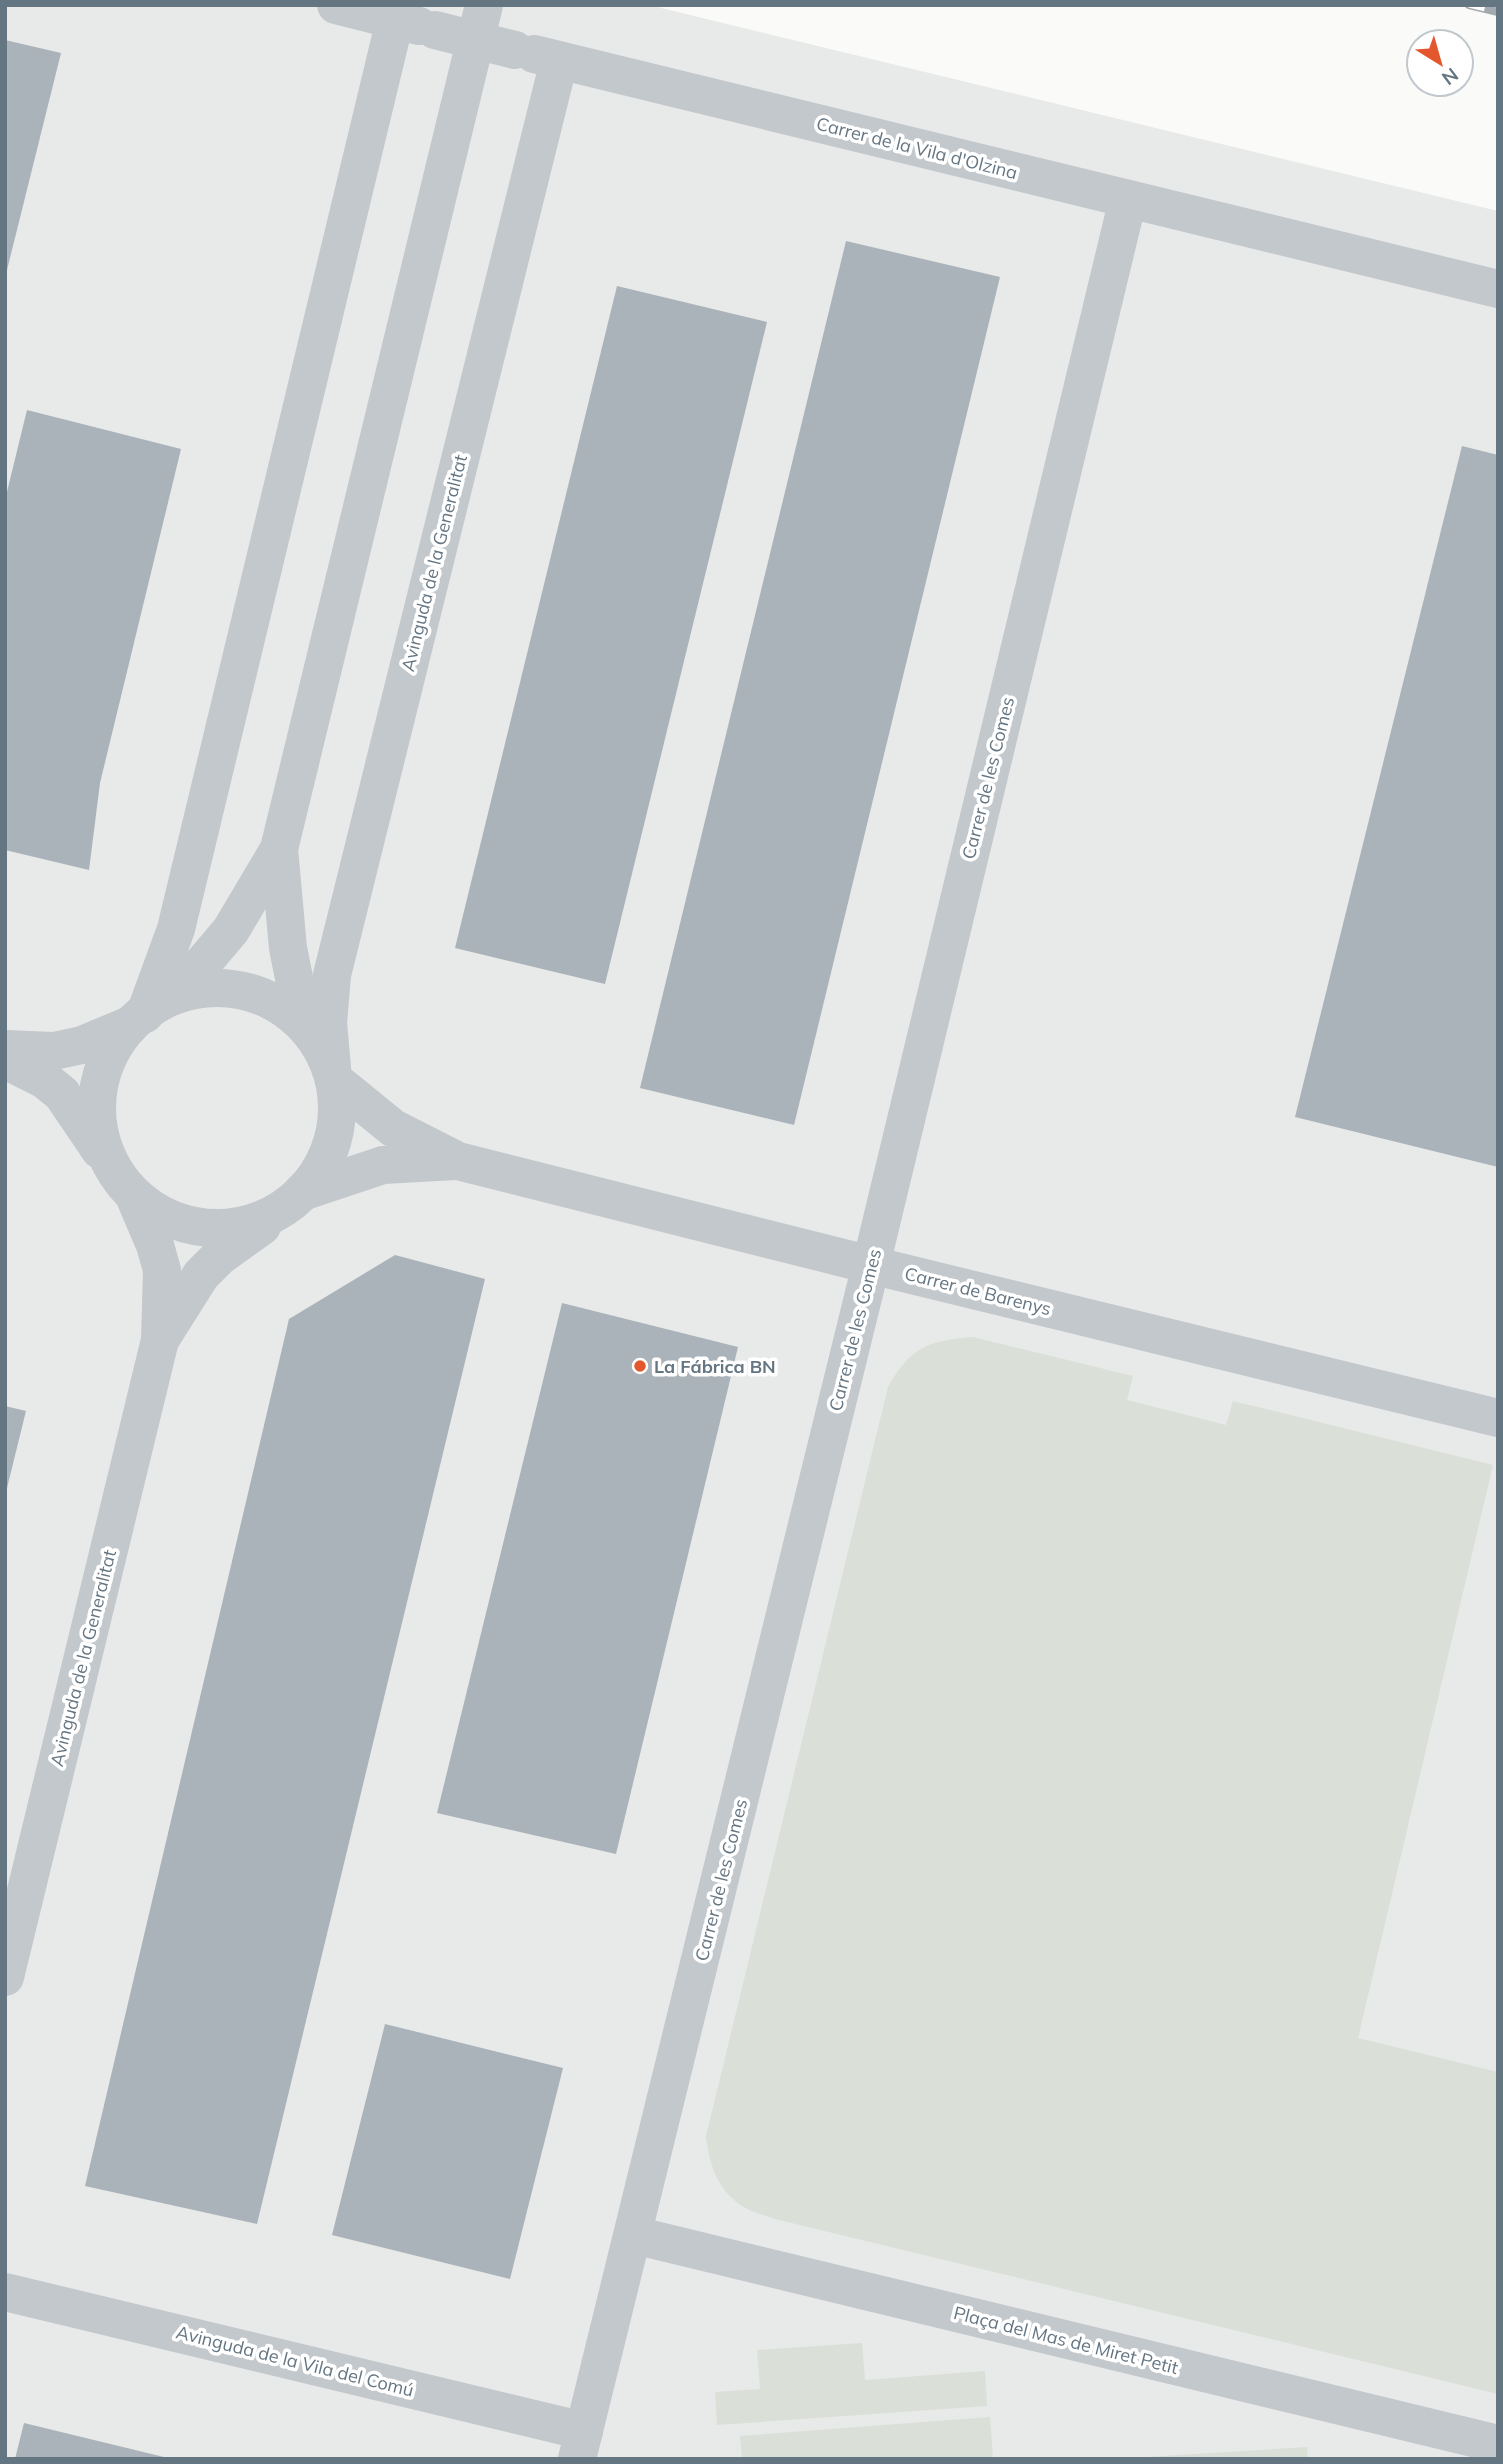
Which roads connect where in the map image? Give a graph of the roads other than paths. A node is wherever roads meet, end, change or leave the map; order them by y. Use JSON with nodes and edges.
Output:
{"nodes":[{"id":1,"x":336,"y":5,"type":"edge"},
{"id":2,"x":484,"y":5,"type":"edge"},
{"id":3,"x":395,"y":20,"type":"junction"},
{"id":4,"x":559,"y":61,"type":"junction"},
{"id":5,"x":1128,"y":199,"type":"junction"},
{"id":6,"x":1498,"y":289,"type":"edge"},
{"id":7,"x":279,"y":849,"type":"junction"},
{"id":8,"x":146,"y":1013,"type":"junction"},
{"id":9,"x":309,"y":1029,"type":"junction"},
{"id":10,"x":5,"y":1049,"type":"edge"},
{"id":11,"x":5,"y":1060,"type":"edge"},
{"id":12,"x":333,"y":1074,"type":"junction"},
{"id":13,"x":458,"y":1161,"type":"junction"},
{"id":14,"x":110,"y":1165,"type":"junction"},
{"id":15,"x":135,"y":1198,"type":"junction"},
{"id":16,"x":296,"y":1199,"type":"junction"},
{"id":17,"x":871,"y":1265,"type":"junction"},
{"id":18,"x":160,"y":1340,"type":"junction"},
{"id":19,"x":1498,"y":1418,"type":"edge"},
{"id":20,"x":5,"y":1977,"type":"edge"},
{"id":21,"x":634,"y":2235,"type":"junction"},
{"id":22,"x":5,"y":2291,"type":"edge"},
{"id":23,"x":1498,"y":2444,"type":"edge"},
{"id":24,"x":581,"y":2445,"type":"edge"}],
"edges":[{"from":1,"to":3,"type":"street","name":"Carrer de la Vila d'Olzina"},
{"from":2,"to":7,"type":"street"},
{"from":3,"to":4,"type":"street","name":"Carrer de la Vila d'Olzina","bridge":true},
{"from":3,"to":8,"type":"street"},
{"from":4,"to":5,"type":"street","name":"Carrer de la Vila d'Olzina"},
{"from":4,"to":12,"type":"street","name":"Avinguda de la Generalitat"},
{"from":5,"to":6,"type":"street","name":"Carrer de la Vila d'Olzina"},
{"from":5,"to":17,"type":"street","name":"Carrer de les Comes"},
{"from":7,"to":8,"type":"street"},
{"from":7,"to":9,"type":"street"},
{"from":8,"to":9,"type":"street"},
{"from":8,"to":10,"type":"street"},
{"from":8,"to":14,"type":"street"},
{"from":9,"to":12,"type":"street"},
{"from":11,"to":14,"type":"street"},
{"from":12,"to":13,"type":"street","name":"Carrer de Barenys"},
{"from":12,"to":16,"type":"street"},
{"from":13,"to":16,"type":"street","name":"Carrer de Barenys"},
{"from":13,"to":17,"type":"street","name":"Carrer de Barenys"},
{"from":14,"to":15,"type":"street"},
{"from":15,"to":16,"type":"street"},
{"from":15,"to":18,"type":"street","name":"Avinguda de la Generalitat"},
{"from":16,"to":18,"type":"street","name":"Avinguda de la Generalitat"},
{"from":17,"to":19,"type":"street","name":"Carrer de Barenys"},
{"from":17,"to":21,"type":"street","name":"Carrer de les Comes"},
{"from":18,"to":20,"type":"street","name":"Avinguda de la Generalitat"},
{"from":21,"to":23,"type":"street","name":"Plaça del Mas de Miret Petit"},
{"from":21,"to":24,"type":"street","name":"Carrer de les Comes"},
{"from":22,"to":24,"type":"street","name":"Avinguda de la Vila del Comú"}]}
